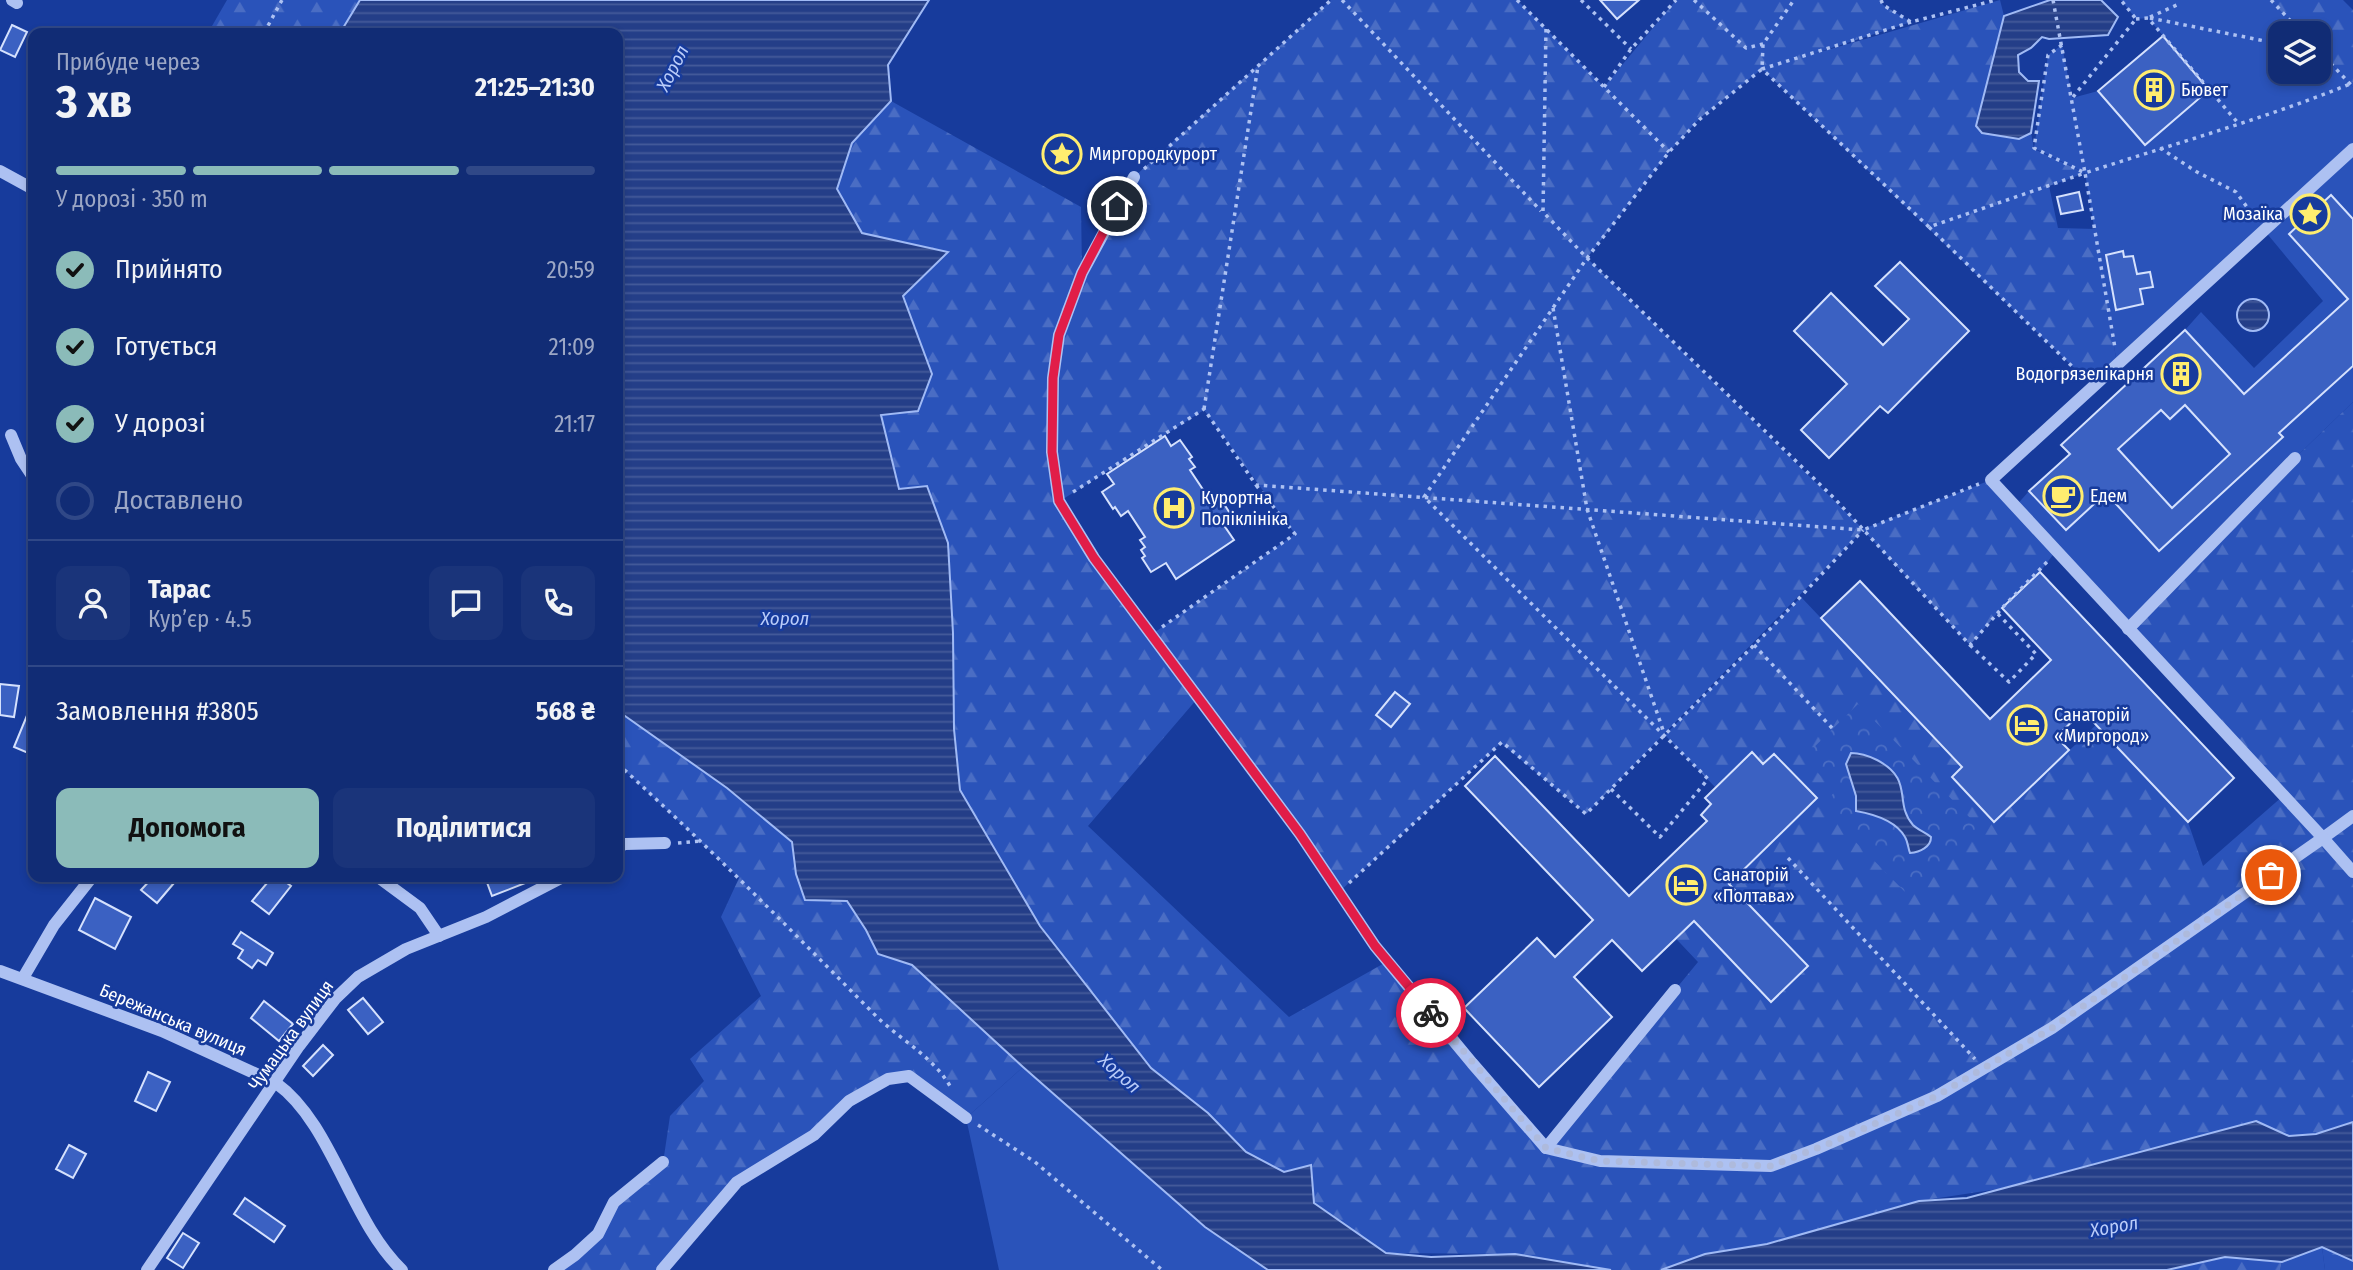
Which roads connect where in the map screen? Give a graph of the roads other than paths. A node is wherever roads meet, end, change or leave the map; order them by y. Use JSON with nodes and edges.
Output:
{"nodes":[{"id":1,"x":2353,"y":149,"type":"edge"},
{"id":2,"x":0,"y":171,"type":"edge"},
{"id":3,"x":1134,"y":177,"type":"road end"},
{"id":4,"x":28,"y":186,"type":"edge"},
{"id":5,"x":11,"y":435,"type":"dead end"},
{"id":6,"x":2295,"y":458,"type":"dead end"},
{"id":7,"x":28,"y":470,"type":"edge"},
{"id":8,"x":2128,"y":629,"type":"junction"},
{"id":9,"x":2353,"y":816,"type":"edge"},
{"id":10,"x":2323,"y":838,"type":"junction"},
{"id":11,"x":665,"y":843,"type":"road end"},
{"id":12,"x":623,"y":845,"type":"edge"},
{"id":13,"x":2353,"y":872,"type":"edge"},
{"id":14,"x":88,"y":882,"type":"edge"},
{"id":15,"x":384,"y":882,"type":"edge"},
{"id":16,"x":554,"y":882,"type":"edge"},
{"id":17,"x":439,"y":936,"type":"junction"},
{"id":18,"x":0,"y":971,"type":"edge"},
{"id":19,"x":23,"y":978,"type":"junction"},
{"id":20,"x":1675,"y":990,"type":"dead end"},
{"id":21,"x":276,"y":1083,"type":"junction"},
{"id":22,"x":966,"y":1118,"type":"road end"},
{"id":23,"x":1546,"y":1148,"type":"junction"},
{"id":24,"x":663,"y":1163,"type":"dead end"},
{"id":25,"x":147,"y":1270,"type":"edge"},
{"id":26,"x":401,"y":1270,"type":"edge"},
{"id":27,"x":554,"y":1270,"type":"edge"},
{"id":28,"x":662,"y":1270,"type":"edge"}],
"edges":[{"from":1,"to":8,"type":"street"},
{"from":2,"to":4,"type":"street"},
{"from":3,"to":23,"type":"street"},
{"from":5,"to":7,"type":"street"},
{"from":6,"to":8,"type":"street"},
{"from":8,"to":10,"type":"street"},
{"from":9,"to":10,"type":"street"},
{"from":10,"to":13,"type":"street"},
{"from":10,"to":23,"type":"street"},
{"from":11,"to":12,"type":"street"},
{"from":14,"to":19,"type":"street"},
{"from":15,"to":17,"type":"street"},
{"from":16,"to":17,"type":"street","name":"Чумацька вулиця"},
{"from":17,"to":21,"type":"street","name":"Чумацька вулиця"},
{"from":18,"to":19,"type":"street","name":"Бережанська вулиця"},
{"from":19,"to":21,"type":"street","name":"Бережанська вулиця"},
{"from":20,"to":23,"type":"street"},
{"from":21,"to":25,"type":"street","name":"Чумацька вулиця"},
{"from":21,"to":26,"type":"street","name":"Бережанська вулиця"},
{"from":22,"to":28,"type":"street"},
{"from":24,"to":27,"type":"street"}]}
